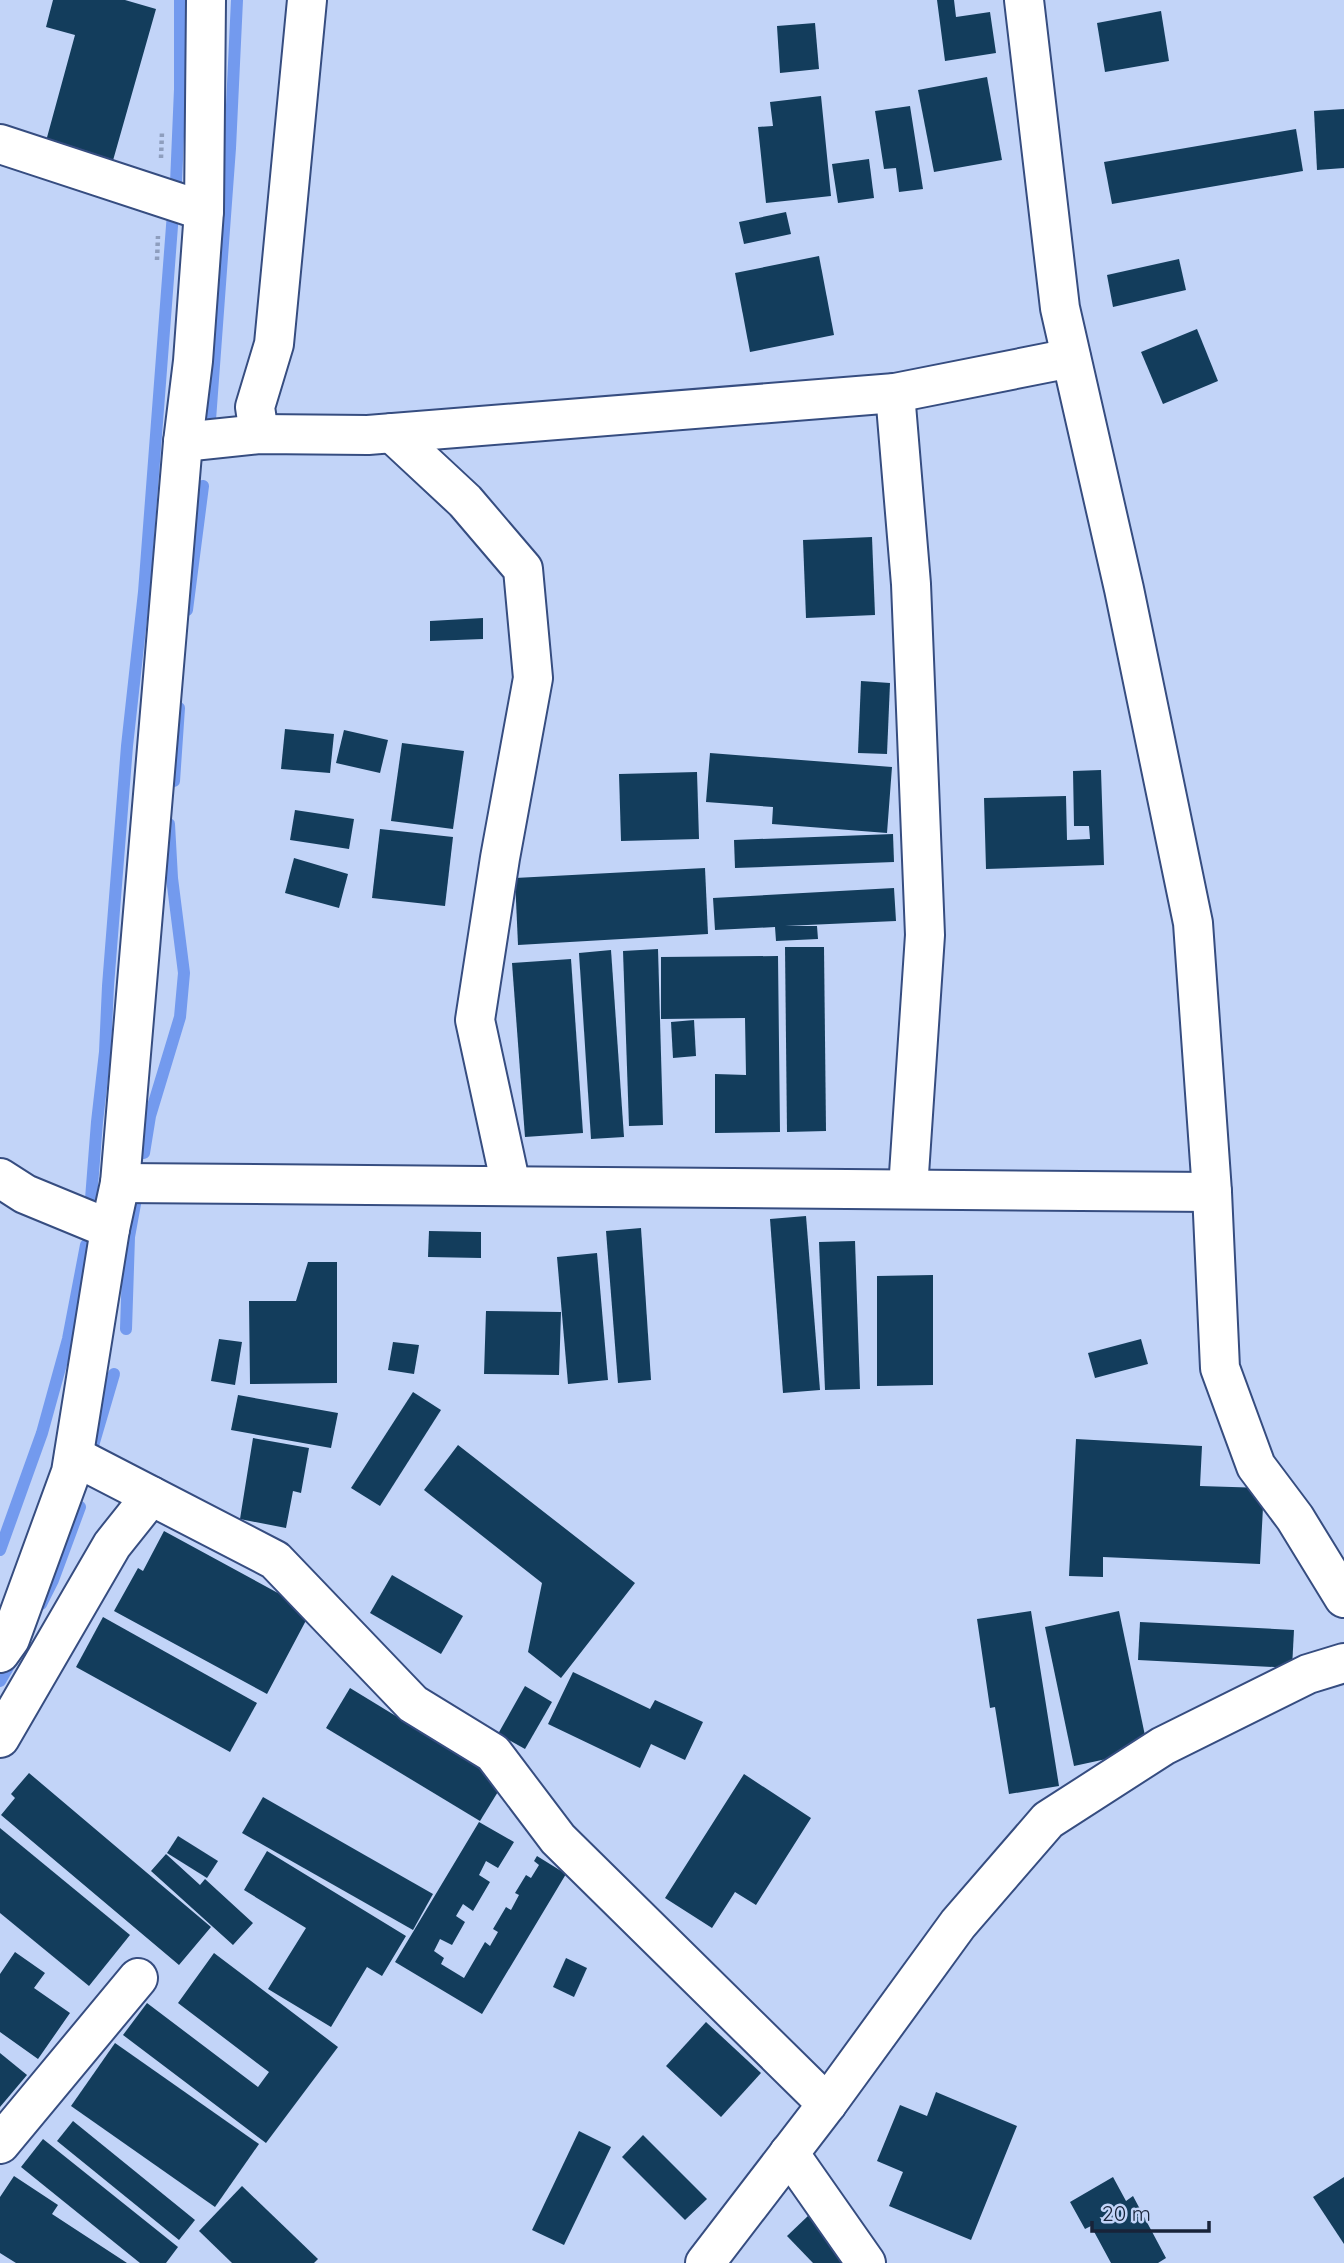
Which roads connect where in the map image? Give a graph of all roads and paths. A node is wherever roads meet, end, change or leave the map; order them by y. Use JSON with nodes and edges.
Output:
{"nodes":[{"id":1,"x":206,"y":0,"type":"edge"},
{"id":2,"x":307,"y":0,"type":"edge"},
{"id":3,"x":1024,"y":0,"type":"edge"},
{"id":4,"x":0,"y":144,"type":"edge"},
{"id":5,"x":204,"y":211,"type":"junction"},
{"id":6,"x":1071,"y":358,"type":"junction"},
{"id":7,"x":895,"y":393,"type":"junction"},
{"id":8,"x":392,"y":433,"type":"junction"},
{"id":9,"x":259,"y":434,"type":"junction"},
{"id":10,"x":183,"y":442,"type":"junction"},
{"id":11,"x":0,"y":1178,"type":"edge"},
{"id":12,"x":120,"y":1183,"type":"junction"},
{"id":13,"x":511,"y":1186,"type":"junction"},
{"id":14,"x":908,"y":1189,"type":"junction"},
{"id":15,"x":1212,"y":1192,"type":"junction"},
{"id":16,"x":110,"y":1229,"type":"junction"},
{"id":17,"x":74,"y":1456,"type":"junction"},
{"id":18,"x":151,"y":1496,"type":"junction"},
{"id":19,"x":1344,"y":1598,"type":"edge"},
{"id":20,"x":0,"y":1653,"type":"edge"},
{"id":21,"x":1344,"y":1663,"type":"edge"},
{"id":22,"x":0,"y":1738,"type":"edge"},
{"id":23,"x":138,"y":1978,"type":"dead end"},
{"id":24,"x":827,"y":2104,"type":"junction"},
{"id":25,"x":0,"y":2144,"type":"edge"},
{"id":26,"x":789,"y":2153,"type":"junction"},
{"id":27,"x":705,"y":2263,"type":"edge"},
{"id":28,"x":866,"y":2263,"type":"edge"}],
"edges":[{"from":1,"to":5,"type":"street"},
{"from":2,"to":9,"type":"street"},
{"from":3,"to":6,"type":"street"},
{"from":4,"to":5,"type":"street"},
{"from":5,"to":10,"type":"street"},
{"from":6,"to":7,"type":"street"},
{"from":6,"to":15,"type":"street"},
{"from":7,"to":8,"type":"street"},
{"from":7,"to":14,"type":"street"},
{"from":8,"to":9,"type":"street"},
{"from":8,"to":13,"type":"street"},
{"from":9,"to":10,"type":"street"},
{"from":10,"to":12,"type":"street"},
{"from":11,"to":16,"type":"street"},
{"from":12,"to":13,"type":"street"},
{"from":12,"to":16,"type":"street"},
{"from":13,"to":14,"type":"street"},
{"from":14,"to":15,"type":"street"},
{"from":15,"to":19,"type":"street"},
{"from":16,"to":17,"type":"street"},
{"from":17,"to":18,"type":"street"},
{"from":17,"to":20,"type":"street"},
{"from":18,"to":22,"type":"street"},
{"from":18,"to":24,"type":"street"},
{"from":21,"to":24,"type":"street"},
{"from":23,"to":25,"type":"street"},
{"from":24,"to":26,"type":"street"},
{"from":26,"to":27,"type":"street"},
{"from":26,"to":28,"type":"street"}]}
